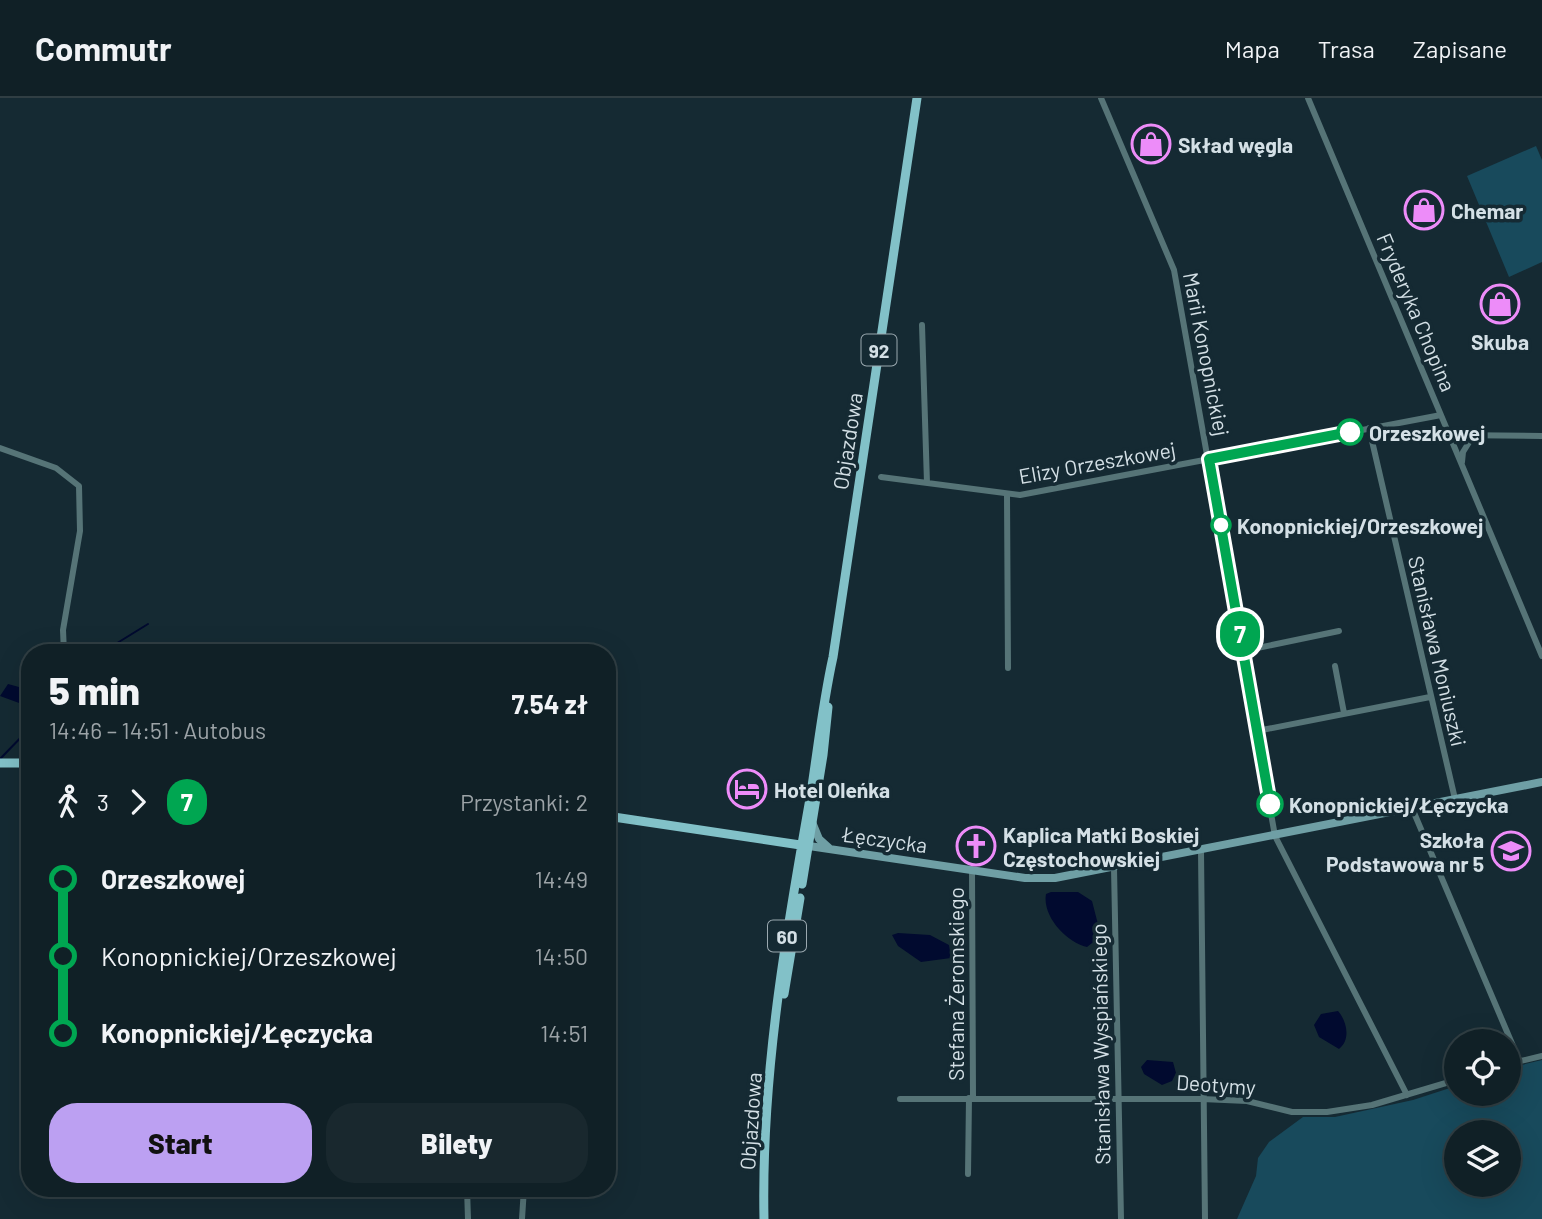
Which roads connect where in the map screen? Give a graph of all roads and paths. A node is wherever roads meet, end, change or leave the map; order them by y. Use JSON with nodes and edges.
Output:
{"nodes":[{"id":1,"x":917,"y":98,"type":"edge"},
{"id":2,"x":1101,"y":98,"type":"edge"},
{"id":3,"x":1308,"y":98,"type":"edge"},
{"id":4,"x":922,"y":325,"type":"dead end"},
{"id":5,"x":1441,"y":415,"type":"junction"},
{"id":6,"x":1369,"y":428,"type":"junction"},
{"id":7,"x":1450,"y":435,"type":"junction"},
{"id":8,"x":1474,"y":436,"type":"junction"},
{"id":9,"x":1542,"y":436,"type":"edge"},
{"id":10,"x":0,"y":448,"type":"edge"},
{"id":11,"x":1209,"y":459,"type":"junction"},
{"id":12,"x":1462,"y":463,"type":"junction"},
{"id":13,"x":881,"y":477,"type":"dead end"},
{"id":14,"x":927,"y":483,"type":"junction"},
{"id":15,"x":1007,"y":495,"type":"junction"},
{"id":16,"x":1339,"y":631,"type":"dead end"},
{"id":17,"x":64,"y":644,"type":"edge"},
{"id":18,"x":1243,"y":651,"type":"junction"},
{"id":19,"x":1542,"y":656,"type":"edge"},
{"id":20,"x":831,"y":664,"type":"junction"},
{"id":21,"x":1335,"y":666,"type":"dead end"},
{"id":22,"x":1009,"y":668,"type":"dead end"},
{"id":23,"x":1430,"y":697,"type":"junction"},
{"id":24,"x":1344,"y":713,"type":"junction"},
{"id":25,"x":1257,"y":731,"type":"junction"},
{"id":26,"x":0,"y":763,"type":"edge"},
{"id":27,"x":21,"y":763,"type":"edge"},
{"id":28,"x":1542,"y":782,"type":"edge"},
{"id":29,"x":1455,"y":799,"type":"junction"},
{"id":30,"x":1412,"y":808,"type":"junction"},
{"id":31,"x":616,"y":817,"type":"edge"},
{"id":32,"x":812,"y":822,"type":"junction"},
{"id":33,"x":1275,"y":836,"type":"junction"},
{"id":34,"x":805,"y":845,"type":"junction"},
{"id":35,"x":832,"y":850,"type":"junction"},
{"id":36,"x":1201,"y":851,"type":"junction"},
{"id":37,"x":1114,"y":868,"type":"junction"},
{"id":38,"x":972,"y":870,"type":"junction"},
{"id":39,"x":1506,"y":1029,"type":"edge"},
{"id":40,"x":1542,"y":1056,"type":"edge"},
{"id":41,"x":1521,"y":1060,"type":"edge"},
{"id":42,"x":1444,"y":1084,"type":"edge"},
{"id":43,"x":1407,"y":1095,"type":"junction"},
{"id":44,"x":971,"y":1098,"type":"junction"},
{"id":45,"x":1118,"y":1098,"type":"junction"},
{"id":46,"x":900,"y":1099,"type":"dead end"},
{"id":47,"x":1202,"y":1099,"type":"junction"},
{"id":48,"x":968,"y":1174,"type":"dead end"},
{"id":49,"x":467,"y":1197,"type":"edge"},
{"id":50,"x":523,"y":1197,"type":"edge"},
{"id":51,"x":468,"y":1219,"type":"edge"},
{"id":52,"x":522,"y":1219,"type":"edge"},
{"id":53,"x":764,"y":1219,"type":"edge"},
{"id":54,"x":1121,"y":1219,"type":"edge"},
{"id":55,"x":1205,"y":1219,"type":"edge"}],
"edges":[{"from":1,"to":20,"type":"main road","name":"Objazdowa","number":"92"},
{"from":2,"to":11,"type":"street","name":"Marii Konopnickiej"},
{"from":3,"to":5,"type":"street","name":"Fryderyka Chopina"},
{"from":4,"to":14,"type":"street"},
{"from":5,"to":6,"type":"street","name":"Elizy Orzeszkowej"},
{"from":5,"to":7,"type":"street","name":"Fryderyka Chopina"},
{"from":6,"to":11,"type":"street","name":"Elizy Orzeszkowej"},
{"from":6,"to":23,"type":"street","name":"Stanisława Moniuszki"},
{"from":7,"to":8,"type":"street"},
{"from":7,"to":12,"type":"street","name":"Fryderyka Chopina"},
{"from":8,"to":9,"type":"street"},
{"from":8,"to":12,"type":"street"},
{"from":10,"to":17,"type":"street"},
{"from":11,"to":15,"type":"street","name":"Elizy Orzeszkowej"},
{"from":11,"to":18,"type":"street","name":"Marii Konopnickiej"},
{"from":12,"to":19,"type":"street","name":"Fryderyka Chopina"},
{"from":13,"to":14,"type":"street","name":"Elizy Orzeszkowej"},
{"from":14,"to":15,"type":"street","name":"Elizy Orzeszkowej"},
{"from":15,"to":22,"type":"street"},
{"from":16,"to":18,"type":"street"},
{"from":18,"to":25,"type":"street","name":"Marii Konopnickiej"},
{"from":20,"to":32,"type":"main road","name":"Objazdowa","number":"92"},
{"from":20,"to":34,"type":"main road","name":"Objazdowa","number":"92"},
{"from":21,"to":24,"type":"street"},
{"from":23,"to":24,"type":"street"},
{"from":23,"to":29,"type":"street","name":"Stanisława Moniuszki"},
{"from":24,"to":25,"type":"street"},
{"from":25,"to":33,"type":"street","name":"Marii Konopnickiej"},
{"from":26,"to":27,"type":"main road"},
{"from":28,"to":29,"type":"street","name":"Łęczycka"},
{"from":29,"to":30,"type":"street","name":"Łęczycka"},
{"from":30,"to":33,"type":"street","name":"Łęczycka"},
{"from":30,"to":39,"type":"street"},
{"from":31,"to":34,"type":"main road"},
{"from":32,"to":34,"type":"main road","name":"Objazdowa","number":"92"},
{"from":32,"to":35,"type":"street"},
{"from":33,"to":36,"type":"street","name":"Łęczycka"},
{"from":33,"to":43,"type":"street","name":"Marii Konopnickiej"},
{"from":34,"to":35,"type":"street","name":"Łęczycka"},
{"from":34,"to":53,"type":"main road","name":"Objazdowa","number":"60"},
{"from":35,"to":38,"type":"street","name":"Łęczycka"},
{"from":36,"to":37,"type":"street","name":"Łęczycka"},
{"from":36,"to":47,"type":"street"},
{"from":37,"to":38,"type":"street","name":"Łęczycka"},
{"from":37,"to":45,"type":"street","name":"Stanisława Wyspiańskiego"},
{"from":38,"to":44,"type":"street","name":"Stefana Żeromskiego"},
{"from":40,"to":41,"type":"street"},
{"from":42,"to":43,"type":"street","name":"Deotymy"},
{"from":43,"to":47,"type":"street","name":"Deotymy"},
{"from":44,"to":45,"type":"street","name":"Deotymy"},
{"from":44,"to":46,"type":"street","name":"Deotymy"},
{"from":44,"to":48,"type":"street"},
{"from":45,"to":47,"type":"street","name":"Deotymy"},
{"from":45,"to":54,"type":"street","name":"Stanisława Wyspiańskiego"},
{"from":47,"to":55,"type":"street"},
{"from":49,"to":51,"type":"street"},
{"from":50,"to":52,"type":"street"}]}
